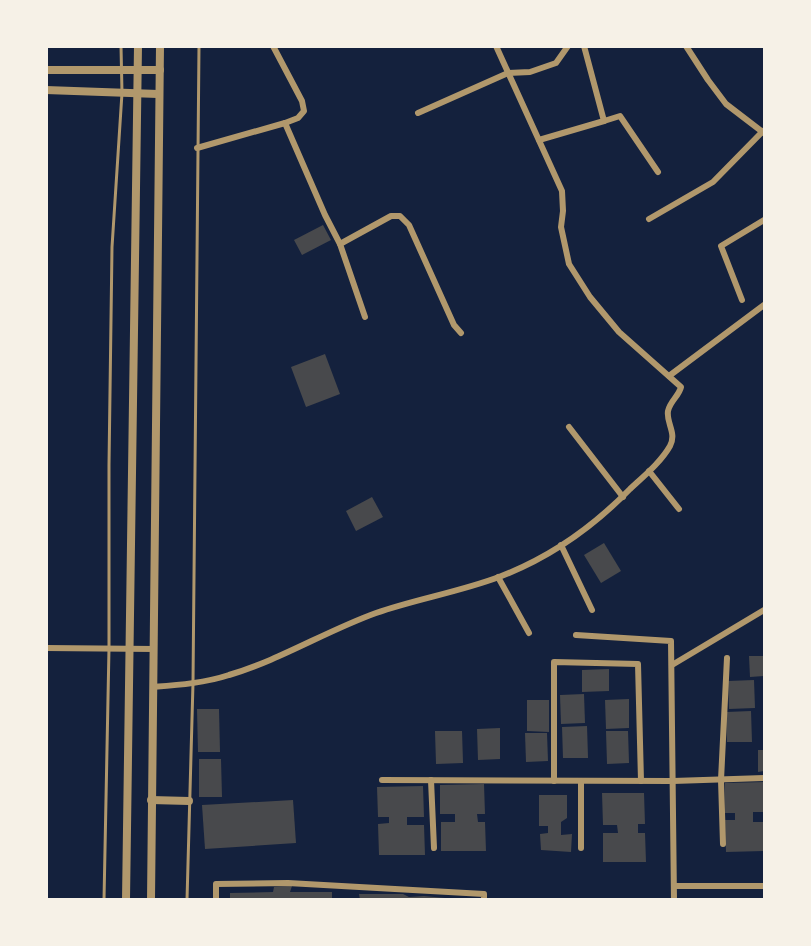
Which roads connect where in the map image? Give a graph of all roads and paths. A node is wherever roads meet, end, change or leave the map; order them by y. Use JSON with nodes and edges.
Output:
{"nodes":[{"id":1,"x":121,"y":46,"type":"edge"},
{"id":2,"x":138,"y":46,"type":"edge"},
{"id":3,"x":160,"y":46,"type":"edge"},
{"id":4,"x":199,"y":46,"type":"edge"},
{"id":5,"x":273,"y":46,"type":"edge"},
{"id":6,"x":496,"y":46,"type":"edge"},
{"id":7,"x":568,"y":46,"type":"edge"},
{"id":8,"x":584,"y":46,"type":"edge"},
{"id":9,"x":686,"y":46,"type":"edge"},
{"id":10,"x":46,"y":70,"type":"edge"},
{"id":11,"x":122,"y":70,"type":"junction"},
{"id":12,"x":138,"y":70,"type":"junction"},
{"id":13,"x":160,"y":70,"type":"junction"},
{"id":14,"x":508,"y":73,"type":"junction"},
{"id":15,"x":46,"y":90,"type":"edge"},
{"id":16,"x":122,"y":93,"type":"junction"},
{"id":17,"x":137,"y":93,"type":"junction"},
{"id":18,"x":158,"y":94,"type":"junction"},
{"id":19,"x":418,"y":113,"type":"dead end"},
{"id":20,"x":604,"y":120,"type":"junction"},
{"id":21,"x":285,"y":123,"type":"junction"},
{"id":22,"x":764,"y":132,"type":"edge"},
{"id":23,"x":539,"y":140,"type":"junction"},
{"id":24,"x":197,"y":148,"type":"junction"},
{"id":25,"x":658,"y":172,"type":"dead end"},
{"id":26,"x":649,"y":219,"type":"dead end"},
{"id":27,"x":765,"y":220,"type":"edge"},
{"id":28,"x":340,"y":244,"type":"junction"},
{"id":29,"x":742,"y":300,"type":"dead end"},
{"id":30,"x":765,"y":305,"type":"edge"},
{"id":31,"x":365,"y":317,"type":"dead end"},
{"id":32,"x":461,"y":333,"type":"dead end"},
{"id":33,"x":669,"y":376,"type":"junction"},
{"id":34,"x":568,"y":427,"type":"dead end"},
{"id":35,"x":649,"y":471,"type":"junction"},
{"id":36,"x":623,"y":497,"type":"junction"},
{"id":37,"x":679,"y":509,"type":"dead end"},
{"id":38,"x":561,"y":545,"type":"junction"},
{"id":39,"x":498,"y":577,"type":"junction"},
{"id":40,"x":592,"y":610,"type":"dead end"},
{"id":41,"x":765,"y":610,"type":"edge"},
{"id":42,"x":529,"y":633,"type":"dead end"},
{"id":43,"x":576,"y":635,"type":"dead end"},
{"id":44,"x":46,"y":648,"type":"edge"},
{"id":45,"x":109,"y":648,"type":"junction"},
{"id":46,"x":129,"y":648,"type":"junction"},
{"id":47,"x":154,"y":649,"type":"junction"},
{"id":48,"x":727,"y":658,"type":"dead end"},
{"id":49,"x":672,"y":666,"type":"junction"},
{"id":50,"x":193,"y":683,"type":"junction"},
{"id":51,"x":153,"y":687,"type":"junction"},
{"id":52,"x":765,"y":778,"type":"edge"},
{"id":53,"x":382,"y":780,"type":"dead end"},
{"id":54,"x":432,"y":780,"type":"junction"},
{"id":55,"x":721,"y":780,"type":"junction"},
{"id":56,"x":555,"y":781,"type":"junction"},
{"id":57,"x":581,"y":781,"type":"junction"},
{"id":58,"x":640,"y":781,"type":"junction"},
{"id":59,"x":673,"y":781,"type":"junction"},
{"id":60,"x":152,"y":800,"type":"junction"},
{"id":61,"x":189,"y":801,"type":"junction"},
{"id":62,"x":723,"y":844,"type":"dead end"},
{"id":63,"x":434,"y":848,"type":"dead end"},
{"id":64,"x":580,"y":848,"type":"dead end"},
{"id":65,"x":674,"y":886,"type":"junction"},
{"id":66,"x":765,"y":886,"type":"edge"},
{"id":67,"x":104,"y":900,"type":"edge"},
{"id":68,"x":126,"y":900,"type":"edge"},
{"id":69,"x":151,"y":900,"type":"edge"},
{"id":70,"x":187,"y":900,"type":"edge"},
{"id":71,"x":216,"y":900,"type":"edge"},
{"id":72,"x":484,"y":900,"type":"edge"},
{"id":73,"x":674,"y":900,"type":"edge"}],
"edges":[{"from":1,"to":11,"type":"lane"},
{"from":2,"to":12,"type":"street"},
{"from":3,"to":13,"type":"street"},
{"from":4,"to":24,"type":"lane"},
{"from":5,"to":21,"type":"street"},
{"from":6,"to":14,"type":"street"},
{"from":7,"to":14,"type":"street"},
{"from":8,"to":20,"type":"street"},
{"from":9,"to":22,"type":"street"},
{"from":10,"to":11,"type":"street"},
{"from":11,"to":12,"type":"street"},
{"from":11,"to":16,"type":"lane"},
{"from":12,"to":13,"type":"street"},
{"from":12,"to":17,"type":"street"},
{"from":13,"to":18,"type":"street"},
{"from":14,"to":19,"type":"street"},
{"from":14,"to":23,"type":"street"},
{"from":15,"to":16,"type":"street"},
{"from":16,"to":17,"type":"street"},
{"from":16,"to":45,"type":"lane"},
{"from":17,"to":18,"type":"street"},
{"from":17,"to":46,"type":"street"},
{"from":18,"to":47,"type":"street"},
{"from":20,"to":23,"type":"street"},
{"from":20,"to":25,"type":"street"},
{"from":21,"to":24,"type":"street"},
{"from":21,"to":28,"type":"street"},
{"from":22,"to":26,"type":"street"},
{"from":23,"to":33,"type":"street"},
{"from":24,"to":50,"type":"lane"},
{"from":27,"to":29,"type":"street"},
{"from":28,"to":31,"type":"street"},
{"from":28,"to":32,"type":"street"},
{"from":30,"to":33,"type":"street"},
{"from":33,"to":35,"type":"street"},
{"from":34,"to":36,"type":"street"},
{"from":35,"to":36,"type":"street"},
{"from":35,"to":37,"type":"street"},
{"from":36,"to":38,"type":"street"},
{"from":38,"to":39,"type":"street"},
{"from":38,"to":40,"type":"street"},
{"from":39,"to":42,"type":"street"},
{"from":39,"to":50,"type":"street"},
{"from":41,"to":49,"type":"street"},
{"from":43,"to":49,"type":"street"},
{"from":44,"to":45,"type":"street"},
{"from":45,"to":46,"type":"street"},
{"from":45,"to":67,"type":"lane"},
{"from":46,"to":47,"type":"street"},
{"from":46,"to":68,"type":"street"},
{"from":47,"to":51,"type":"street"},
{"from":48,"to":55,"type":"street"},
{"from":49,"to":59,"type":"street"},
{"from":50,"to":51,"type":"street"},
{"from":50,"to":61,"type":"lane"},
{"from":51,"to":60,"type":"street"},
{"from":52,"to":55,"type":"street"},
{"from":53,"to":54,"type":"street"},
{"from":54,"to":56,"type":"street"},
{"from":54,"to":63,"type":"street"},
{"from":55,"to":59,"type":"street"},
{"from":55,"to":62,"type":"street"},
{"from":56,"to":57,"type":"street"},
{"from":56,"to":58,"type":"street"},
{"from":57,"to":58,"type":"street"},
{"from":57,"to":64,"type":"street"},
{"from":58,"to":59,"type":"street"},
{"from":59,"to":65,"type":"street"},
{"from":60,"to":61,"type":"street"},
{"from":60,"to":69,"type":"street"},
{"from":61,"to":70,"type":"lane"},
{"from":65,"to":66,"type":"street"},
{"from":65,"to":73,"type":"street"},
{"from":71,"to":72,"type":"street"}]}
